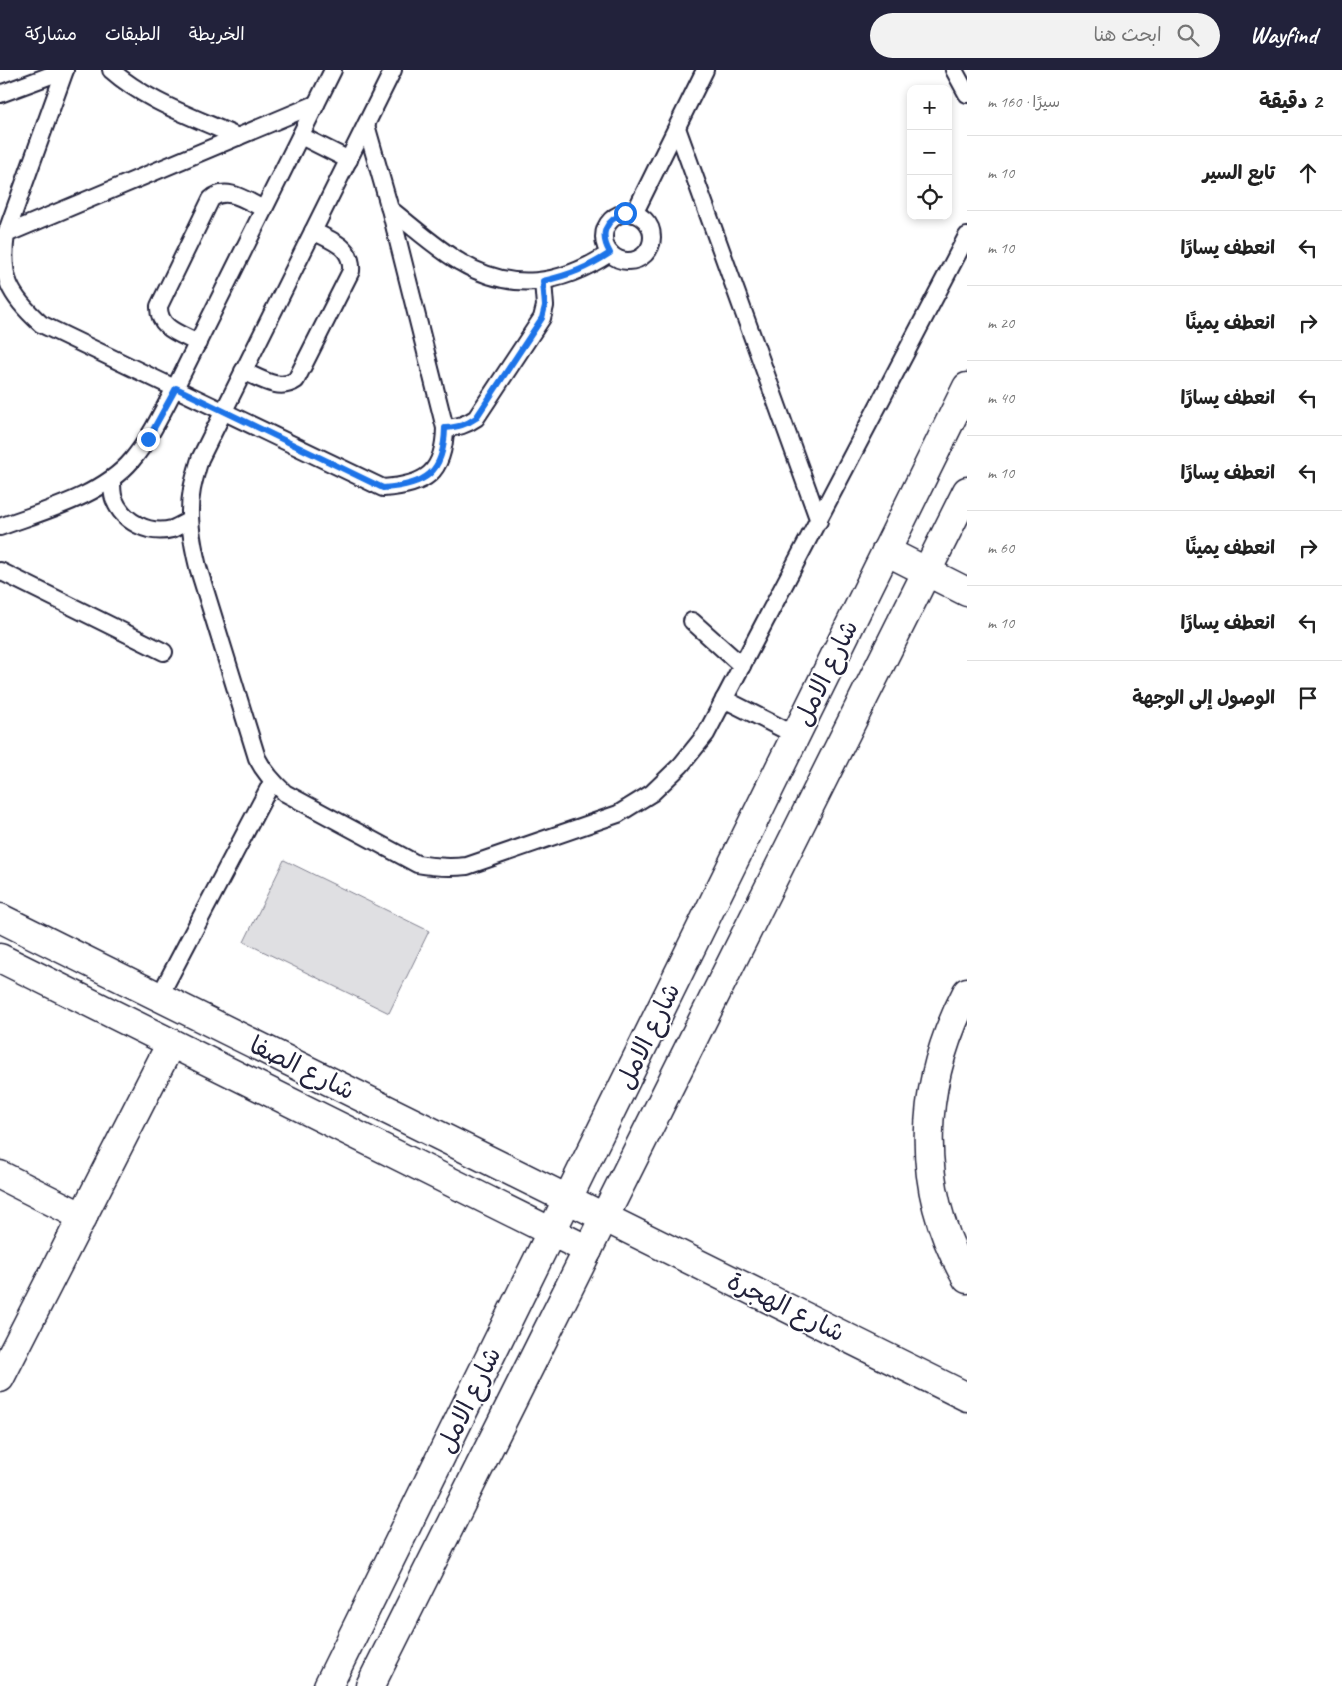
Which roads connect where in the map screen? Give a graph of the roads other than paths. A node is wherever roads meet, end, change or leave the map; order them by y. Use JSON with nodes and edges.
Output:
{"nodes":[{"id":1,"x":112,"y":70,"type":"edge"},
{"id":2,"x":333,"y":70,"type":"edge"},
{"id":3,"x":393,"y":70,"type":"edge"},
{"id":4,"x":705,"y":70,"type":"edge"},
{"id":5,"x":954,"y":70,"type":"edge"},
{"id":6,"x":0,"y":94,"type":"edge"},
{"id":7,"x":967,"y":94,"type":"edge"},
{"id":8,"x":316,"y":104,"type":"junction"},
{"id":9,"x":366,"y":125,"type":"junction"},
{"id":10,"x":677,"y":128,"type":"junction"},
{"id":11,"x":238,"y":136,"type":"junction"},
{"id":12,"x":300,"y":136,"type":"junction"},
{"id":13,"x":349,"y":160,"type":"junction"},
{"id":14,"x":264,"y":209,"type":"junction"},
{"id":15,"x":390,"y":209,"type":"junction"},
{"id":16,"x":634,"y":214,"type":"junction"},
{"id":17,"x":313,"y":231,"type":"junction"},
{"id":18,"x":6,"y":234,"type":"junction"},
{"id":19,"x":967,"y":236,"type":"edge"},
{"id":20,"x":610,"y":253,"type":"junction"},
{"id":21,"x":543,"y":281,"type":"junction"},
{"id":22,"x":198,"y":343,"type":"junction"},
{"id":23,"x":243,"y":371,"type":"junction"},
{"id":24,"x":967,"y":387,"type":"edge"},
{"id":25,"x":176,"y":388,"type":"junction"},
{"id":26,"x":223,"y":411,"type":"junction"},
{"id":27,"x":445,"y":428,"type":"junction"},
{"id":28,"x":112,"y":480,"type":"junction"},
{"id":29,"x":967,"y":491,"type":"edge"},
{"id":30,"x":190,"y":520,"type":"junction"},
{"id":31,"x":819,"y":521,"type":"junction"},
{"id":32,"x":0,"y":527,"type":"edge"},
{"id":33,"x":886,"y":551,"type":"junction"},
{"id":34,"x":0,"y":572,"type":"edge"},
{"id":35,"x":928,"y":572,"type":"junction"},
{"id":36,"x":967,"y":592,"type":"edge"},
{"id":37,"x":692,"y":621,"type":"dead end"},
{"id":38,"x":164,"y":652,"type":"dead end"},
{"id":39,"x":742,"y":666,"type":"junction"},
{"id":40,"x":724,"y":699,"type":"junction"},
{"id":41,"x":795,"y":735,"type":"junction"},
{"id":42,"x":272,"y":782,"type":"junction"},
{"id":43,"x":0,"y":918,"type":"edge"},
{"id":44,"x":0,"y":958,"type":"edge"},
{"id":45,"x":967,"y":992,"type":"edge"},
{"id":46,"x":159,"y":997,"type":"junction"},
{"id":47,"x":171,"y":1043,"type":"junction"},
{"id":48,"x":0,"y":1175,"type":"edge"},
{"id":49,"x":568,"y":1199,"type":"junction"},
{"id":50,"x":83,"y":1217,"type":"junction"},
{"id":51,"x":604,"y":1217,"type":"junction"},
{"id":52,"x":551,"y":1232,"type":"junction"},
{"id":53,"x":588,"y":1250,"type":"junction"},
{"id":54,"x":967,"y":1279,"type":"edge"},
{"id":55,"x":0,"y":1378,"type":"edge"},
{"id":56,"x":967,"y":1397,"type":"edge"},
{"id":57,"x":328,"y":1686,"type":"edge"},
{"id":58,"x":370,"y":1686,"type":"edge"}],
"edges":[{"from":1,"to":11,"type":"lane"},
{"from":2,"to":8,"type":"lane"},
{"from":3,"to":9,"type":"lane"},
{"from":4,"to":10,"type":"lane"},
{"from":5,"to":7,"type":"lane"},
{"from":6,"to":18,"type":"lane"},
{"from":8,"to":11,"type":"lane"},
{"from":8,"to":12,"type":"lane"},
{"from":9,"to":13,"type":"lane"},
{"from":9,"to":15,"type":"lane"},
{"from":10,"to":16,"type":"lane"},
{"from":10,"to":31,"type":"lane"},
{"from":11,"to":18,"type":"lane"},
{"from":12,"to":13,"type":"lane"},
{"from":12,"to":14,"type":"lane"},
{"from":13,"to":17,"type":"lane"},
{"from":14,"to":22,"type":"lane"},
{"from":14,"to":22,"type":"lane"},
{"from":15,"to":21,"type":"lane"},
{"from":15,"to":27,"type":"lane"},
{"from":16,"to":20,"type":"lane"},
{"from":16,"to":20,"type":"lane"},
{"from":17,"to":23,"type":"lane"},
{"from":17,"to":23,"type":"lane"},
{"from":18,"to":25,"type":"lane"},
{"from":19,"to":31,"type":"lane"},
{"from":20,"to":21,"type":"lane"},
{"from":21,"to":27,"type":"lane"},
{"from":22,"to":25,"type":"lane"},
{"from":23,"to":26,"type":"lane"},
{"from":24,"to":33,"type":"street","name":"شارع الامل"},
{"from":25,"to":26,"type":"lane"},
{"from":25,"to":28,"type":"lane"},
{"from":26,"to":27,"type":"lane"},
{"from":26,"to":30,"type":"lane"},
{"from":28,"to":30,"type":"lane"},
{"from":28,"to":32,"type":"lane"},
{"from":29,"to":35,"type":"street","name":"شارع الامل"},
{"from":30,"to":42,"type":"lane"},
{"from":31,"to":39,"type":"lane"},
{"from":33,"to":35,"type":"street"},
{"from":33,"to":41,"type":"street","name":"شارع الامل"},
{"from":34,"to":38,"type":"lane"},
{"from":35,"to":36,"type":"street"},
{"from":35,"to":51,"type":"street","name":"شارع الامل"},
{"from":37,"to":39,"type":"lane"},
{"from":39,"to":40,"type":"lane"},
{"from":40,"to":41,"type":"lane"},
{"from":40,"to":42,"type":"lane"},
{"from":41,"to":49,"type":"street","name":"شارع الامل"},
{"from":42,"to":46,"type":"lane"},
{"from":43,"to":46,"type":"street","name":"شارع الصفا"},
{"from":44,"to":47,"type":"street","name":"شارع الصفا"},
{"from":45,"to":54,"type":"street"},
{"from":46,"to":49,"type":"street","name":"شارع الصفا"},
{"from":47,"to":50,"type":"street"},
{"from":47,"to":52,"type":"street","name":"شارع الصفا"},
{"from":48,"to":50,"type":"street"},
{"from":49,"to":51,"type":"street","name":"شارع الصفا"},
{"from":49,"to":52,"type":"street","name":"شارع الامل"},
{"from":50,"to":55,"type":"street"},
{"from":51,"to":53,"type":"street","name":"شارع الامل"},
{"from":51,"to":56,"type":"street","name":"شارع الهجرة"},
{"from":52,"to":53,"type":"street","name":"شارع الصفا"},
{"from":52,"to":57,"type":"street","name":"شارع الامل"},
{"from":53,"to":58,"type":"street","name":"شارع الامل"}]}
